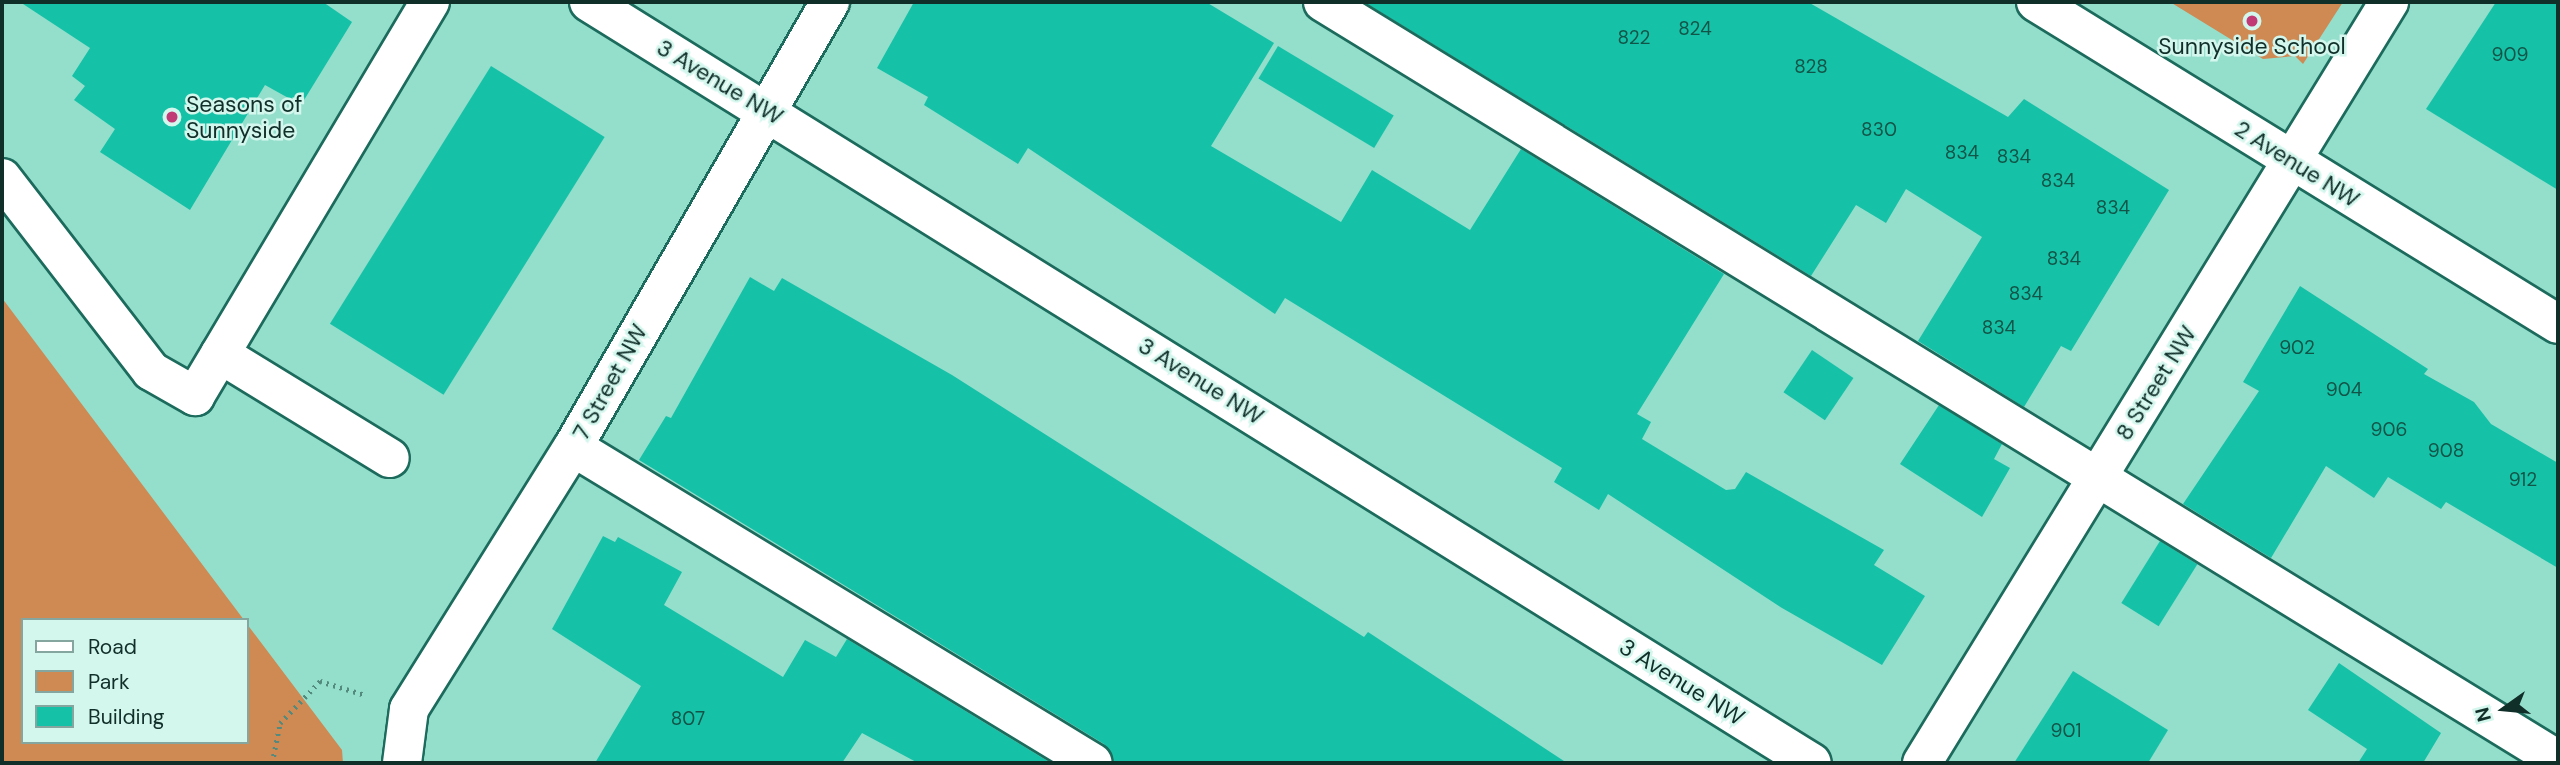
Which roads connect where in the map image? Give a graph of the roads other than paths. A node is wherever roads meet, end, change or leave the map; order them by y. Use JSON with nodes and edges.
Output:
{"nodes":[{"id":1,"x":430,"y":2,"type":"edge"},
{"id":2,"x":589,"y":2,"type":"edge"},
{"id":3,"x":830,"y":2,"type":"edge"},
{"id":4,"x":1323,"y":2,"type":"edge"},
{"id":5,"x":2036,"y":2,"type":"edge"},
{"id":6,"x":2389,"y":2,"type":"edge"},
{"id":7,"x":763,"y":108,"type":"junction"},
{"id":8,"x":2291,"y":162,"type":"junction"},
{"id":9,"x":2,"y":178,"type":"edge"},
{"id":10,"x":2558,"y":324,"type":"edge"},
{"id":11,"x":220,"y":354,"type":"junction"},
{"id":12,"x":573,"y":447,"type":"junction"},
{"id":13,"x":390,"y":458,"type":"dead end"},
{"id":14,"x":2100,"y":475,"type":"junction"},
{"id":15,"x":2558,"y":760,"type":"edge"},
{"id":16,"x":402,"y":763,"type":"edge"},
{"id":17,"x":1093,"y":763,"type":"edge"},
{"id":18,"x":1812,"y":763,"type":"edge"},
{"id":19,"x":1922,"y":763,"type":"edge"}],
"edges":[{"from":1,"to":11,"type":"street"},
{"from":2,"to":7,"type":"street","name":"3 Avenue NW"},
{"from":3,"to":7,"type":"street","name":"7 Street NW"},
{"from":4,"to":14,"type":"street"},
{"from":5,"to":8,"type":"street","name":"2 Avenue NW"},
{"from":6,"to":8,"type":"street","name":"8 Street NW"},
{"from":7,"to":12,"type":"street","name":"7 Street NW"},
{"from":7,"to":18,"type":"street","name":"3 Avenue NW"},
{"from":8,"to":10,"type":"street","name":"2 Avenue NW"},
{"from":8,"to":14,"type":"street","name":"8 Street NW"},
{"from":9,"to":11,"type":"street"},
{"from":11,"to":13,"type":"street"},
{"from":12,"to":16,"type":"street","name":"7 Street NW"},
{"from":12,"to":17,"type":"street"},
{"from":14,"to":15,"type":"street"},
{"from":14,"to":19,"type":"street","name":"8 Street NW"}]}
